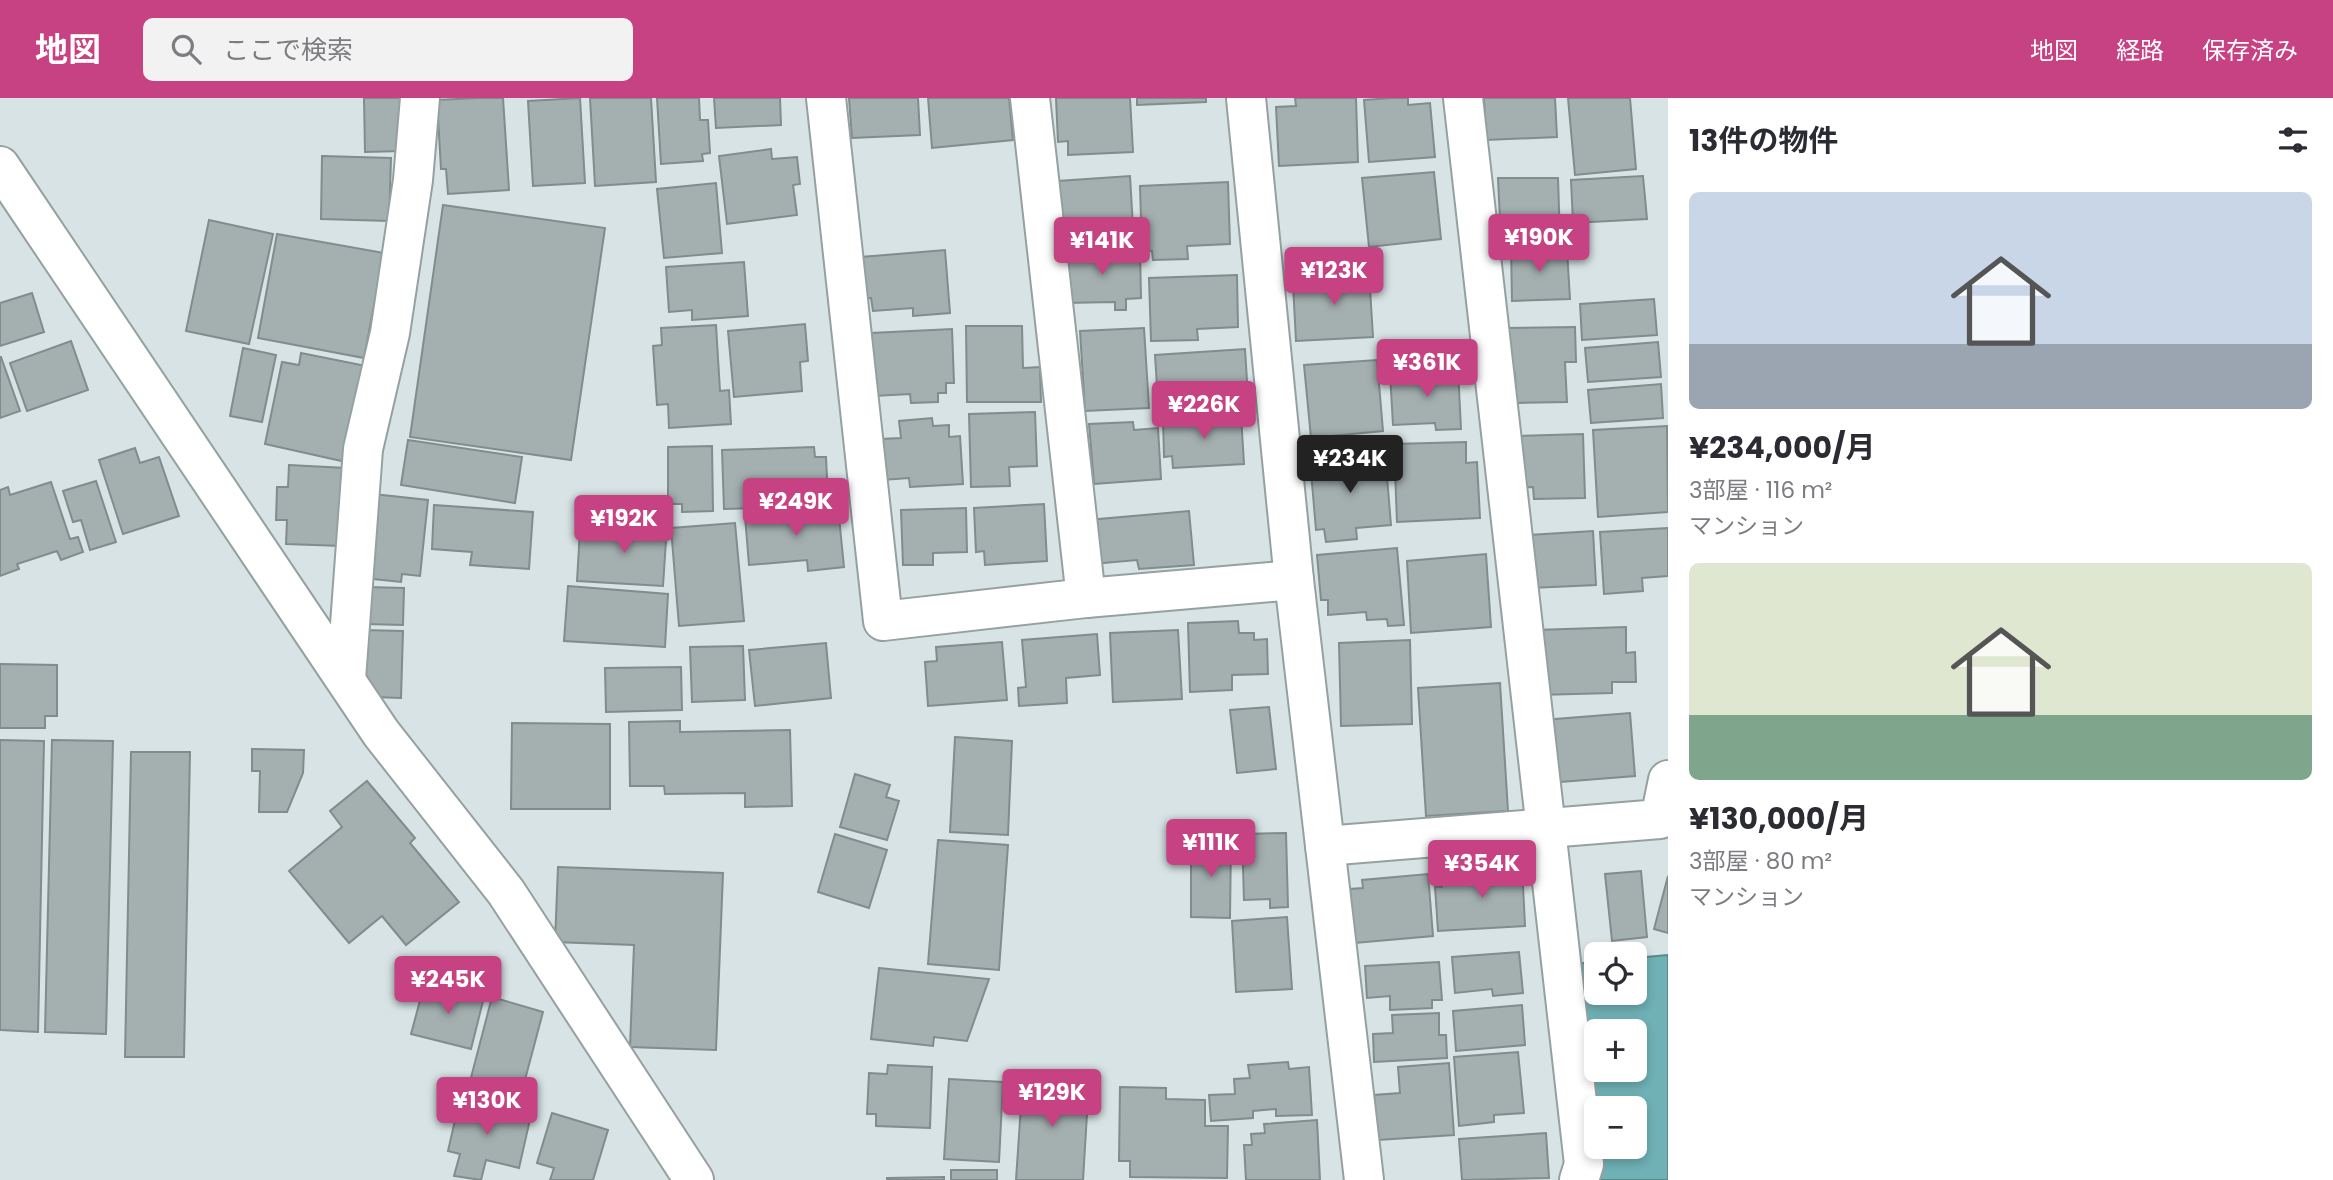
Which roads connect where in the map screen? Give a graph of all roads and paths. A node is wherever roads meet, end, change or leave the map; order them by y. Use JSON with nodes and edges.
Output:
{"nodes":[{"id":1,"x":420,"y":98,"type":"edge"},
{"id":2,"x":826,"y":98,"type":"edge"},
{"id":3,"x":1030,"y":98,"type":"edge"},
{"id":4,"x":1246,"y":98,"type":"edge"},
{"id":5,"x":1463,"y":98,"type":"edge"},
{"id":6,"x":0,"y":166,"type":"edge"},
{"id":7,"x":1294,"y":580,"type":"junction"},
{"id":8,"x":1086,"y":598,"type":"junction"},
{"id":9,"x":346,"y":679,"type":"junction"},
{"id":10,"x":1668,"y":780,"type":"edge"},
{"id":11,"x":1546,"y":828,"type":"junction"},
{"id":12,"x":1325,"y":846,"type":"junction"},
{"id":13,"x":694,"y":1180,"type":"edge"},
{"id":14,"x":1364,"y":1180,"type":"edge"},
{"id":15,"x":1579,"y":1180,"type":"edge"}],
"edges":[{"from":1,"to":9,"type":"street"},
{"from":2,"to":8,"type":"street"},
{"from":3,"to":8,"type":"street"},
{"from":4,"to":7,"type":"street"},
{"from":5,"to":11,"type":"street"},
{"from":6,"to":9,"type":"street"},
{"from":7,"to":8,"type":"street"},
{"from":7,"to":12,"type":"street"},
{"from":9,"to":13,"type":"street"},
{"from":10,"to":11,"type":"street"},
{"from":11,"to":12,"type":"street"},
{"from":11,"to":15,"type":"street"},
{"from":12,"to":14,"type":"street"}]}
